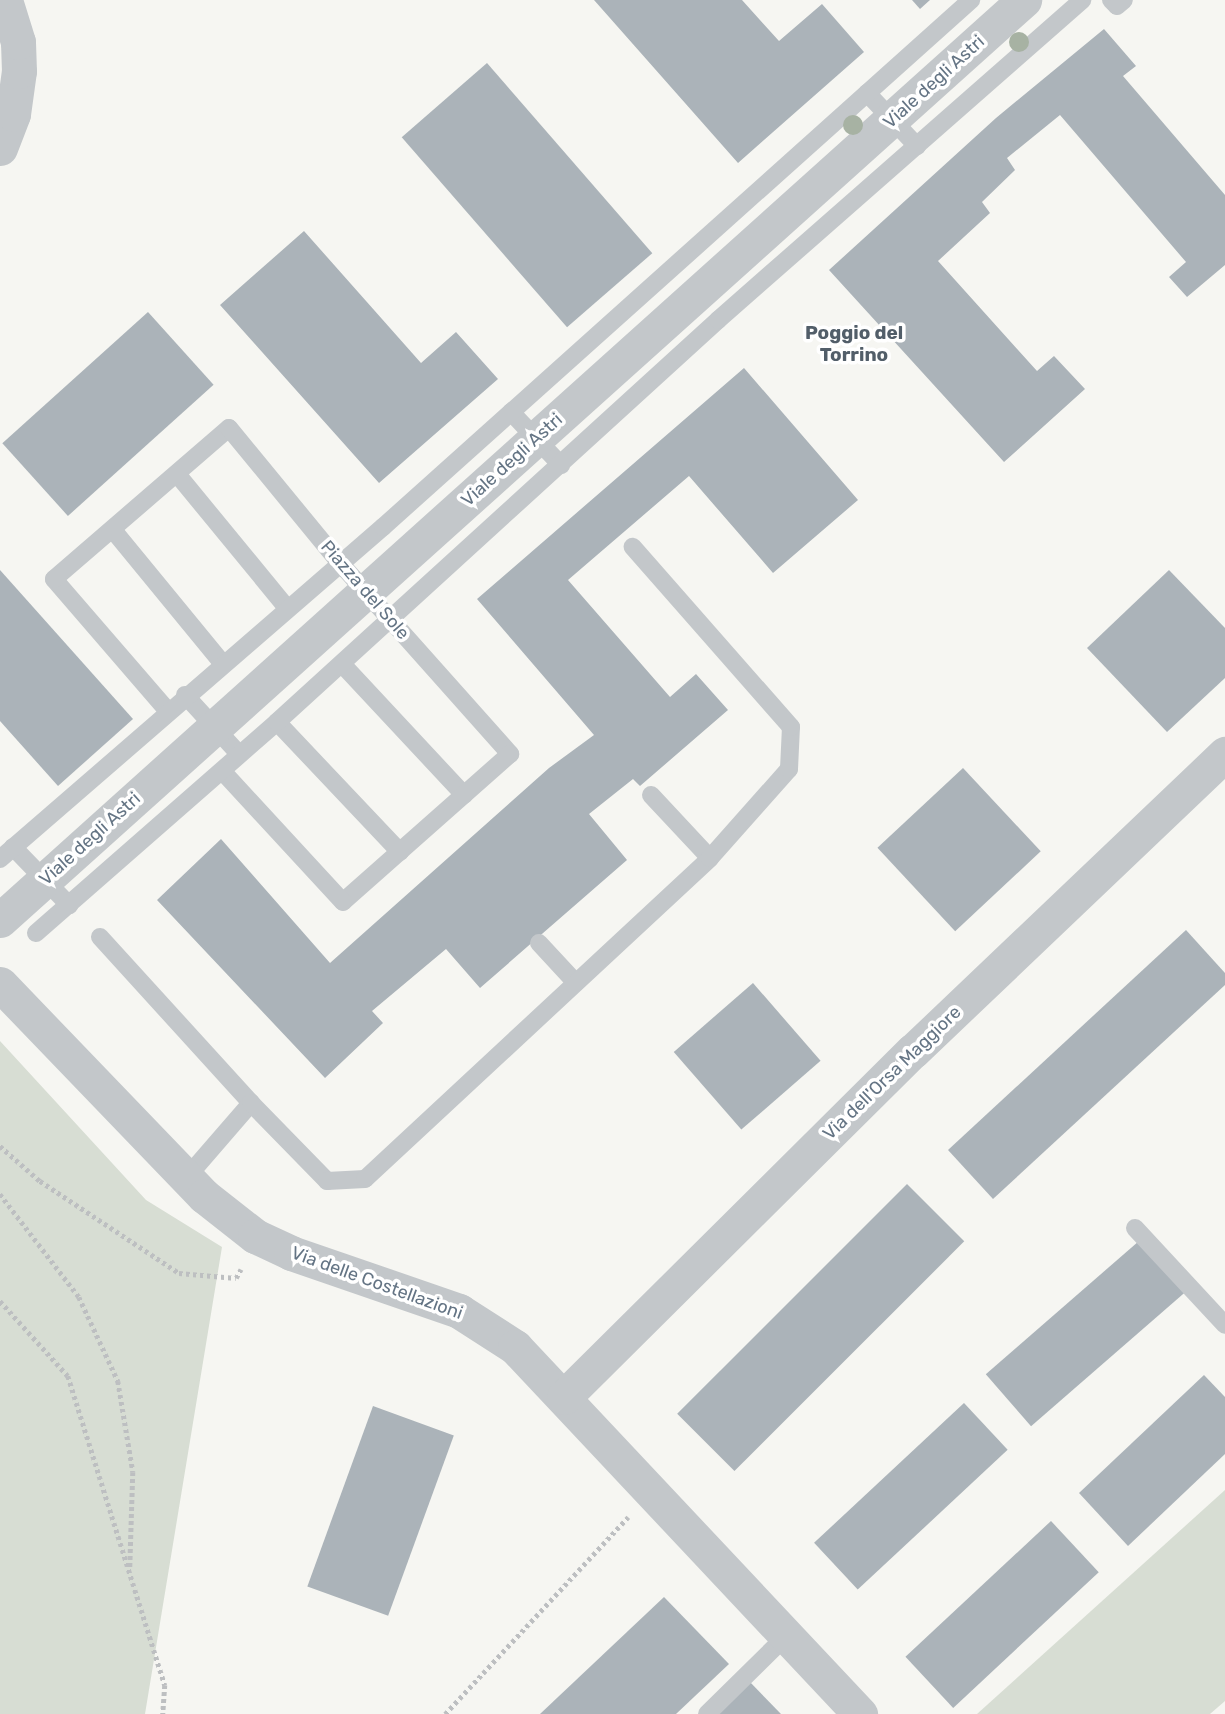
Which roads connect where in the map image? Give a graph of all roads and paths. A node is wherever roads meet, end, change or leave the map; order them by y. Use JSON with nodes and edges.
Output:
{"nodes":[{"id":1,"x":5,"y":0,"type":"edge"},
{"id":2,"x":971,"y":0,"type":"edge"},
{"id":3,"x":1024,"y":0,"type":"edge"},
{"id":4,"x":1082,"y":0,"type":"edge"},
{"id":5,"x":1111,"y":0,"type":"edge"},
{"id":6,"x":1124,"y":0,"type":"edge"},
{"id":7,"x":867,"y":93,"type":"junction"},
{"id":8,"x":892,"y":120,"type":"junction"},
{"id":9,"x":916,"y":146,"type":"junction"},
{"id":10,"x":0,"y":148,"type":"edge"},
{"id":11,"x":511,"y":412,"type":"junction"},
{"id":12,"x":536,"y":439,"type":"junction"},
{"id":13,"x":561,"y":465,"type":"junction"},
{"id":14,"x":177,"y":474,"type":"junction"},
{"id":15,"x":113,"y":530,"type":"junction"},
{"id":16,"x":633,"y":547,"type":"dead end"},
{"id":17,"x":340,"y":563,"type":"junction"},
{"id":18,"x":365,"y":591,"type":"junction"},
{"id":19,"x":287,"y":608,"type":"junction"},
{"id":20,"x":390,"y":619,"type":"junction"},
{"id":21,"x":223,"y":664,"type":"junction"},
{"id":22,"x":342,"y":664,"type":"junction"},
{"id":23,"x":185,"y":695,"type":"junction"},
{"id":24,"x":167,"y":710,"type":"junction"},
{"id":25,"x":278,"y":722,"type":"junction"},
{"id":26,"x":214,"y":727,"type":"junction"},
{"id":27,"x":239,"y":754,"type":"junction"},
{"id":28,"x":1225,"y":754,"type":"edge"},
{"id":29,"x":222,"y":771,"type":"junction"},
{"id":30,"x":464,"y":794,"type":"junction"},
{"id":31,"x":651,"y":795,"type":"dead end"},
{"id":32,"x":400,"y":852,"type":"junction"},
{"id":33,"x":7,"y":853,"type":"edge"},
{"id":34,"x":710,"y":858,"type":"junction"},
{"id":35,"x":57,"y":892,"type":"junction"},
{"id":36,"x":0,"y":920,"type":"edge"},
{"id":37,"x":36,"y":933,"type":"dead end"},
{"id":38,"x":100,"y":937,"type":"dead end"},
{"id":39,"x":539,"y":943,"type":"dead end"},
{"id":40,"x":576,"y":983,"type":"junction"},
{"id":41,"x":0,"y":984,"type":"edge"},
{"id":42,"x":251,"y":1103,"type":"junction"},
{"id":43,"x":0,"y":1146,"type":"edge"},
{"id":44,"x":187,"y":1177,"type":"junction"},
{"id":45,"x":0,"y":1194,"type":"edge"},
{"id":46,"x":1135,"y":1228,"type":"dead end"},
{"id":47,"x":241,"y":1269,"type":"dead end"},
{"id":48,"x":0,"y":1301,"type":"edge"},
{"id":49,"x":1225,"y":1325,"type":"edge"},
{"id":50,"x":564,"y":1397,"type":"junction"},
{"id":51,"x":628,"y":1517,"type":"dead end"},
{"id":52,"x":130,"y":1575,"type":"junction"},
{"id":53,"x":786,"y":1636,"type":"junction"},
{"id":54,"x":163,"y":1714,"type":"edge"},
{"id":55,"x":445,"y":1714,"type":"edge"},
{"id":56,"x":707,"y":1714,"type":"edge"},
{"id":57,"x":860,"y":1714,"type":"edge"}],
"edges":[{"from":1,"to":10,"type":"street"},
{"from":2,"to":7,"type":"lane"},
{"from":3,"to":8,"type":"street","name":"Viale degli Astri"},
{"from":4,"to":9,"type":"lane"},
{"from":5,"to":6,"type":"lane"},
{"from":7,"to":8,"type":"lane"},
{"from":7,"to":11,"type":"lane"},
{"from":8,"to":9,"type":"lane"},
{"from":8,"to":12,"type":"street","name":"Viale degli Astri"},
{"from":9,"to":13,"type":"lane"},
{"from":11,"to":12,"type":"lane"},
{"from":11,"to":17,"type":"lane"},
{"from":12,"to":13,"type":"lane"},
{"from":12,"to":18,"type":"street","name":"Viale degli Astri"},
{"from":13,"to":20,"type":"lane"},
{"from":14,"to":15,"type":"lane","name":"Piazza del Sole"},
{"from":14,"to":17,"type":"lane","name":"Piazza del Sole"},
{"from":14,"to":19,"type":"lane"},
{"from":15,"to":21,"type":"lane"},
{"from":15,"to":24,"type":"lane","name":"Piazza del Sole"},
{"from":16,"to":34,"type":"lane"},
{"from":17,"to":18,"type":"lane","name":"Piazza del Sole"},
{"from":17,"to":19,"type":"lane"},
{"from":18,"to":20,"type":"lane","name":"Piazza del Sole"},
{"from":18,"to":26,"type":"street","name":"Viale degli Astri"},
{"from":19,"to":21,"type":"lane"},
{"from":20,"to":22,"type":"lane"},
{"from":20,"to":30,"type":"lane","name":"Piazza del Sole"},
{"from":21,"to":23,"type":"lane"},
{"from":22,"to":25,"type":"lane"},
{"from":22,"to":30,"type":"lane"},
{"from":23,"to":24,"type":"lane"},
{"from":23,"to":26,"type":"lane"},
{"from":24,"to":33,"type":"lane"},
{"from":25,"to":27,"type":"lane"},
{"from":25,"to":32,"type":"lane"},
{"from":26,"to":27,"type":"lane"},
{"from":26,"to":35,"type":"street","name":"Viale degli Astri"},
{"from":27,"to":29,"type":"lane"},
{"from":28,"to":50,"type":"street","name":"Via dell'Orsa Maggiore"},
{"from":29,"to":32,"type":"lane","name":"Piazza del Sole"},
{"from":29,"to":35,"type":"lane"},
{"from":30,"to":32,"type":"lane","name":"Piazza del Sole"},
{"from":31,"to":34,"type":"lane"},
{"from":33,"to":35,"type":"lane"},
{"from":34,"to":40,"type":"lane"},
{"from":35,"to":36,"type":"street","name":"Viale degli Astri"},
{"from":35,"to":37,"type":"lane"},
{"from":38,"to":42,"type":"lane"},
{"from":39,"to":40,"type":"lane"},
{"from":40,"to":42,"type":"lane"},
{"from":41,"to":44,"type":"street","name":"Via delle Costellazioni"},
{"from":42,"to":44,"type":"lane"},
{"from":43,"to":47,"type":"path"},
{"from":44,"to":50,"type":"street","name":"Via delle Costellazioni"},
{"from":45,"to":52,"type":"path"},
{"from":46,"to":49,"type":"lane"},
{"from":48,"to":52,"type":"path"},
{"from":50,"to":53,"type":"street","name":"Via delle Costellazioni"},
{"from":51,"to":55,"type":"path"},
{"from":52,"to":54,"type":"path"},
{"from":53,"to":56,"type":"lane"},
{"from":53,"to":57,"type":"street","name":"Via delle Costellazioni"}]}
